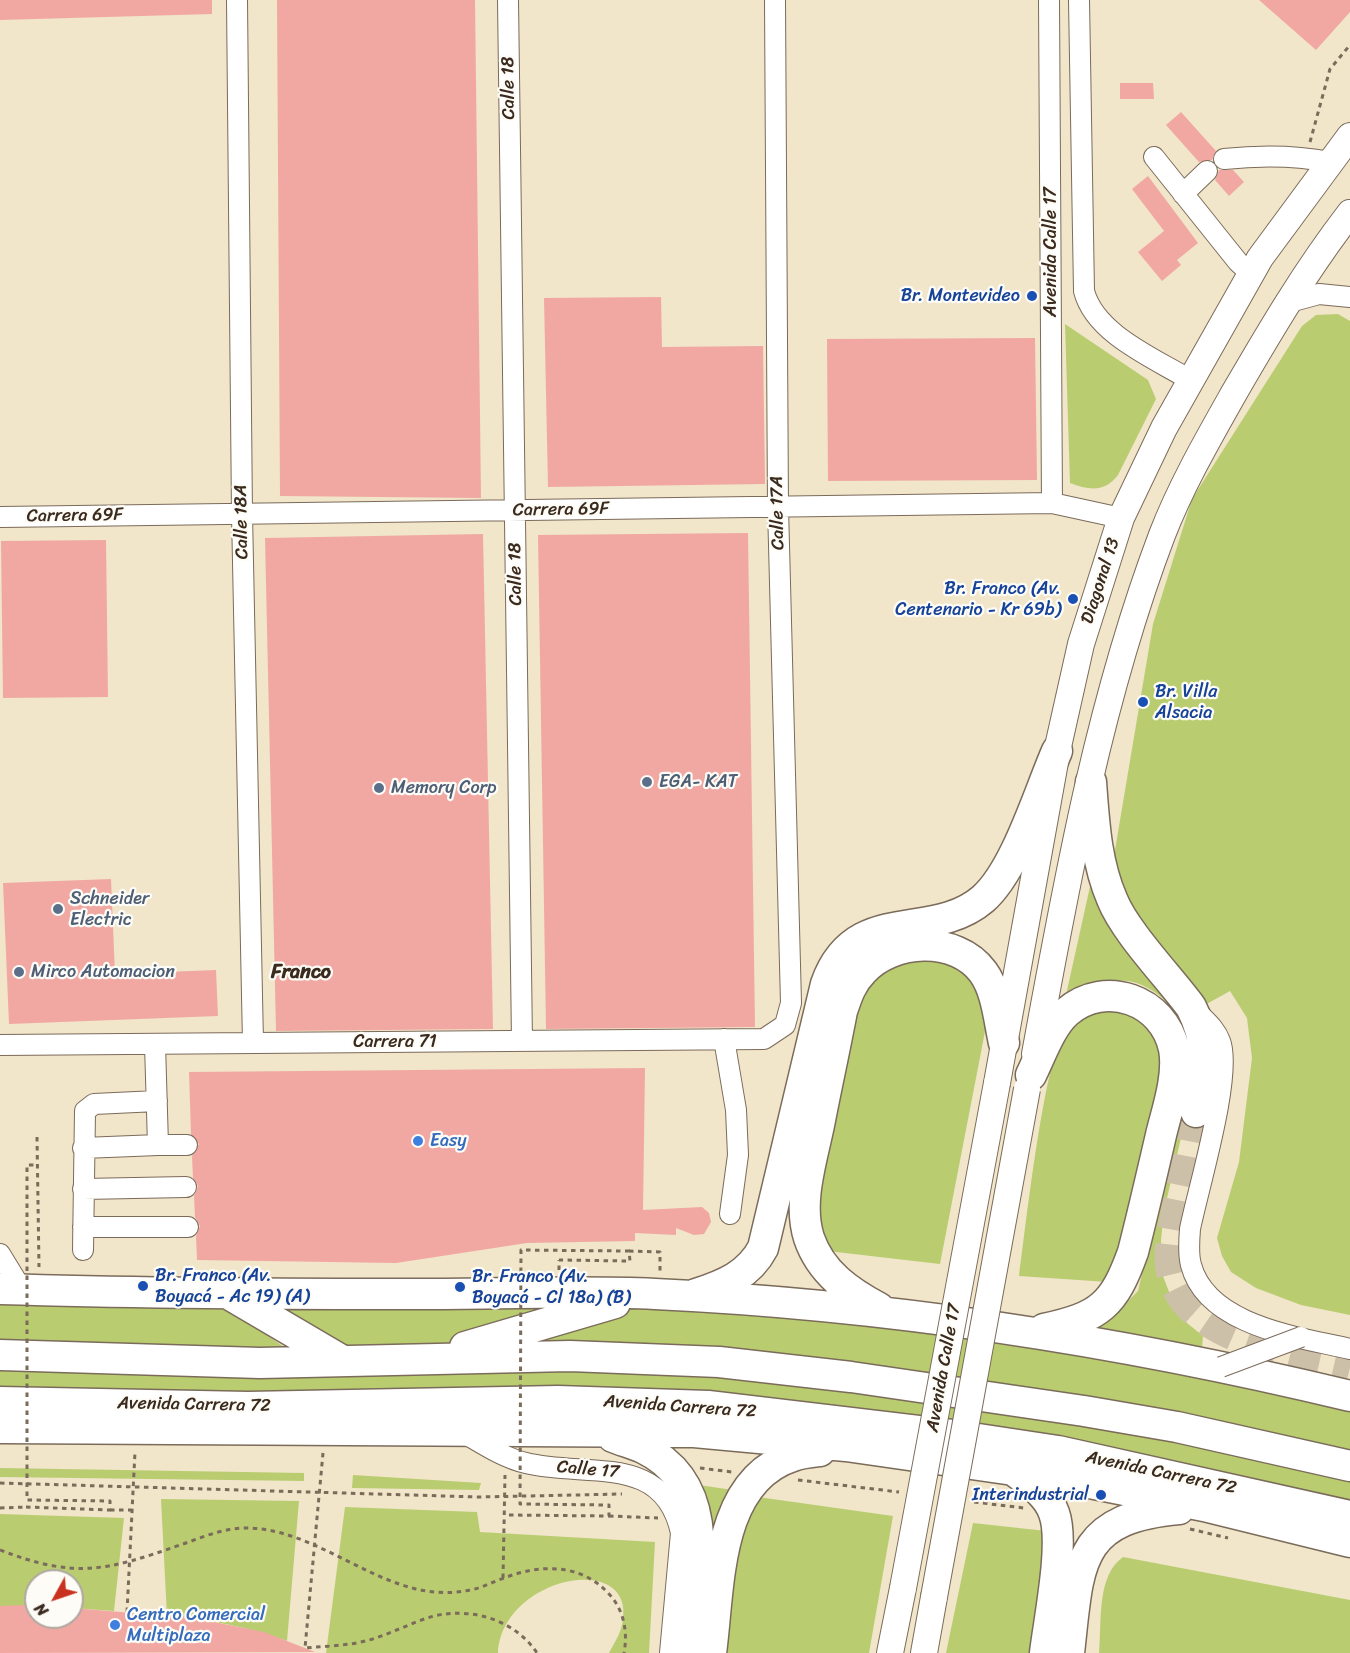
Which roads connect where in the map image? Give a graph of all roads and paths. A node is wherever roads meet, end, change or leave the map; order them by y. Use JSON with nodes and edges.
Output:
{"nodes":[{"id":1,"x":237,"y":0,"type":"edge"},
{"id":2,"x":508,"y":0,"type":"edge"},
{"id":3,"x":775,"y":0,"type":"edge"},
{"id":4,"x":1049,"y":0,"type":"edge"},
{"id":5,"x":1079,"y":0,"type":"edge"},
{"id":6,"x":1350,"y":45,"type":"edge"},
{"id":7,"x":1350,"y":136,"type":"edge"},
{"id":8,"x":1154,"y":157,"type":"dead end"},
{"id":9,"x":1224,"y":159,"type":"dead end"},
{"id":10,"x":1318,"y":160,"type":"junction"},
{"id":11,"x":1207,"y":171,"type":"dead end"},
{"id":12,"x":1183,"y":194,"type":"junction"},
{"id":13,"x":1349,"y":220,"type":"edge"},
{"id":14,"x":1251,"y":274,"type":"junction"},
{"id":15,"x":1350,"y":297,"type":"edge"},
{"id":16,"x":1286,"y":303,"type":"junction"},
{"id":17,"x":1190,"y":380,"type":"junction"},
{"id":18,"x":1052,"y":503,"type":"junction"},
{"id":19,"x":778,"y":507,"type":"junction"},
{"id":20,"x":515,"y":511,"type":"junction"},
{"id":21,"x":242,"y":514,"type":"junction"},
{"id":22,"x":0,"y":517,"type":"edge"},
{"id":23,"x":1121,"y":518,"type":"junction"},
{"id":24,"x":1057,"y":751,"type":"junction"},
{"id":25,"x":1091,"y":782,"type":"junction"},
{"id":26,"x":1191,"y":1006,"type":"junction"},
{"id":27,"x":785,"y":1025,"type":"joint"},
{"id":28,"x":724,"y":1039,"type":"junction"},
{"id":29,"x":522,"y":1041,"type":"junction"},
{"id":30,"x":253,"y":1043,"type":"junction"},
{"id":31,"x":1004,"y":1043,"type":"junction"},
{"id":32,"x":155,"y":1044,"type":"junction"},
{"id":33,"x":0,"y":1045,"type":"edge"},
{"id":34,"x":1029,"y":1082,"type":"junction"},
{"id":35,"x":997,"y":1083,"type":"joint"},
{"id":36,"x":157,"y":1101,"type":"junction"},
{"id":37,"x":1196,"y":1112,"type":"tunnel mouth"},
{"id":38,"x":37,"y":1137,"type":"dead end"},
{"id":39,"x":158,"y":1145,"type":"junction"},
{"id":40,"x":187,"y":1145,"type":"dead end"},
{"id":41,"x":83,"y":1148,"type":"junction"},
{"id":42,"x":37,"y":1164,"type":"junction"},
{"id":43,"x":186,"y":1187,"type":"dead end"},
{"id":44,"x":83,"y":1189,"type":"junction"},
{"id":45,"x":730,"y":1214,"type":"dead end"},
{"id":46,"x":83,"y":1227,"type":"junction"},
{"id":47,"x":188,"y":1227,"type":"dead end"},
{"id":48,"x":83,"y":1250,"type":"dead end"},
{"id":49,"x":629,"y":1251,"type":"junction"},
{"id":50,"x":660,"y":1252,"type":"dead end"},
{"id":51,"x":0,"y":1254,"type":"edge"},
{"id":52,"x":559,"y":1260,"type":"dead end"},
{"id":53,"x":20,"y":1289,"type":"edge"},
{"id":54,"x":225,"y":1292,"type":"junction"},
{"id":55,"x":646,"y":1293,"type":"junction"},
{"id":56,"x":689,"y":1296,"type":"junction"},
{"id":57,"x":887,"y":1312,"type":"junction"},
{"id":58,"x":1033,"y":1332,"type":"junction"},
{"id":59,"x":1301,"y":1337,"type":"junction"},
{"id":60,"x":1350,"y":1349,"type":"edge"},
{"id":61,"x":0,"y":1354,"type":"edge"},
{"id":62,"x":431,"y":1357,"type":"junction"},
{"id":63,"x":341,"y":1360,"type":"junction"},
{"id":64,"x":1221,"y":1367,"type":"junction"},
{"id":65,"x":1350,"y":1396,"type":"edge"},
{"id":66,"x":0,"y":1402,"type":"edge"},
{"id":67,"x":365,"y":1404,"type":"junction"},
{"id":68,"x":0,"y":1428,"type":"edge"},
{"id":69,"x":136,"y":1430,"type":"junction"},
{"id":70,"x":286,"y":1430,"type":"junction"},
{"id":71,"x":325,"y":1430,"type":"junction"},
{"id":72,"x":459,"y":1431,"type":"junction"},
{"id":73,"x":596,"y":1431,"type":"junction"},
{"id":74,"x":846,"y":1446,"type":"junction"},
{"id":75,"x":506,"y":1456,"type":"junction"},
{"id":76,"x":1350,"y":1466,"type":"edge"},
{"id":77,"x":1012,"y":1469,"type":"junction"},
{"id":78,"x":1204,"y":1506,"type":"junction"},
{"id":79,"x":0,"y":1508,"type":"edge"},
{"id":80,"x":110,"y":1509,"type":"junction"},
{"id":81,"x":132,"y":1510,"type":"junction"},
{"id":82,"x":507,"y":1515,"type":"junction"},
{"id":83,"x":609,"y":1516,"type":"junction"},
{"id":84,"x":1350,"y":1516,"type":"edge"},
{"id":85,"x":638,"y":1518,"type":"dead end"},
{"id":86,"x":1350,"y":1542,"type":"edge"},
{"id":87,"x":315,"y":1548,"type":"junction"},
{"id":88,"x":0,"y":1550,"type":"edge"},
{"id":89,"x":129,"y":1562,"type":"junction"},
{"id":90,"x":502,"y":1578,"type":"junction"},
{"id":91,"x":127,"y":1612,"type":"dead end"},
{"id":92,"x":537,"y":1653,"type":"edge"},
{"id":93,"x":624,"y":1653,"type":"edge"},
{"id":94,"x":669,"y":1653,"type":"edge"},
{"id":95,"x":687,"y":1653,"type":"edge"},
{"id":96,"x":711,"y":1653,"type":"edge"},
{"id":97,"x":890,"y":1653,"type":"edge"},
{"id":98,"x":924,"y":1653,"type":"edge"},
{"id":99,"x":1045,"y":1653,"type":"edge"},
{"id":100,"x":1069,"y":1653,"type":"edge"}],
"edges":[{"from":1,"to":21,"type":"street","name":"Calle 18A"},
{"from":2,"to":20,"type":"street","name":"Calle 18"},
{"from":3,"to":19,"type":"street","name":"Calle 17A"},
{"from":4,"to":18,"type":"street","name":"Avenida Calle 17"},
{"from":5,"to":17,"type":"street","name":"Avenida Calle 17"},
{"from":6,"to":10,"type":"path"},
{"from":7,"to":10,"type":"main road","name":"Diagonal 13"},
{"from":8,"to":12,"type":"street"},
{"from":9,"to":10,"type":"street"},
{"from":10,"to":14,"type":"main road","name":"Diagonal 13"},
{"from":11,"to":12,"type":"street"},
{"from":12,"to":14,"type":"street"},
{"from":13,"to":16,"type":"main road"},
{"from":14,"to":17,"type":"main road","name":"Diagonal 13"},
{"from":15,"to":16,"type":"street"},
{"from":16,"to":25,"type":"main road"},
{"from":17,"to":23,"type":"main road","name":"Diagonal 13"},
{"from":18,"to":19,"type":"street","name":"Carrera 69F"},
{"from":18,"to":23,"type":"street","name":"Carrera 69F"},
{"from":19,"to":20,"type":"street","name":"Carrera 69F"},
{"from":19,"to":27,"type":"street","name":"Calle 17A"},
{"from":20,"to":21,"type":"street","name":"Carrera 69F"},
{"from":20,"to":29,"type":"street","name":"Calle 18"},
{"from":21,"to":22,"type":"street","name":"Carrera 69F"},
{"from":21,"to":30,"type":"street","name":"Calle 18A"},
{"from":23,"to":24,"type":"main road","name":"Diagonal 13"},
{"from":24,"to":31,"type":"main road","name":"Diagonal 13"},
{"from":24,"to":56,"type":"highway"},
{"from":25,"to":26,"type":"highway"},
{"from":25,"to":34,"type":"main road"},
{"from":26,"to":37,"type":"highway"},
{"from":26,"to":59,"type":"street"},
{"from":27,"to":28,"type":"street","name":"Carrera 71"},
{"from":28,"to":29,"type":"street","name":"Carrera 71"},
{"from":28,"to":45,"type":"street"},
{"from":29,"to":30,"type":"street","name":"Carrera 71"},
{"from":30,"to":32,"type":"street","name":"Carrera 71"},
{"from":31,"to":35,"type":"main road","name":"Diagonal 13"},
{"from":31,"to":57,"type":"highway"},
{"from":32,"to":33,"type":"street","name":"Carrera 71"},
{"from":32,"to":36,"type":"street"},
{"from":34,"to":58,"type":"highway"},
{"from":34,"to":98,"type":"main road","name":"Avenida Calle 17","bridge":true},
{"from":35,"to":97,"type":"main road","name":"Avenida Calle 17","bridge":true},
{"from":36,"to":39,"type":"street"},
{"from":36,"to":41,"type":"street"},
{"from":38,"to":42,"type":"path"},
{"from":39,"to":40,"type":"street"},
{"from":39,"to":41,"type":"street"},
{"from":41,"to":44,"type":"street"},
{"from":42,"to":53,"type":"path"},
{"from":42,"to":80,"type":"path","bridge":true},
{"from":43,"to":44,"type":"street"},
{"from":44,"to":46,"type":"street"},
{"from":46,"to":47,"type":"street"},
{"from":46,"to":48,"type":"street"},
{"from":49,"to":50,"type":"path"},
{"from":49,"to":52,"type":"path","bridge":true},
{"from":49,"to":83,"type":"path","bridge":true},
{"from":51,"to":53,"type":"street"},
{"from":53,"to":54,"type":"highway"},
{"from":54,"to":55,"type":"highway"},
{"from":54,"to":63,"type":"highway"},
{"from":55,"to":56,"type":"highway"},
{"from":55,"to":62,"type":"highway"},
{"from":56,"to":57,"type":"highway"},
{"from":57,"to":58,"type":"highway"},
{"from":58,"to":64,"type":"highway"},
{"from":59,"to":60,"type":"street"},
{"from":59,"to":64,"type":"street","bridge":true},
{"from":61,"to":63,"type":"highway"},
{"from":62,"to":63,"type":"highway"},
{"from":62,"to":76,"type":"highway"},
{"from":64,"to":65,"type":"highway"},
{"from":66,"to":67,"type":"highway","name":"Avenida Carrera 72"},
{"from":67,"to":70,"type":"highway"},
{"from":67,"to":84,"type":"highway","name":"Avenida Carrera 72"},
{"from":68,"to":69,"type":"highway","name":"Avenida Carrera 72"},
{"from":69,"to":70,"type":"highway","name":"Avenida Carrera 72"},
{"from":69,"to":81,"type":"path"},
{"from":70,"to":71,"type":"highway","name":"Avenida Carrera 72"},
{"from":71,"to":72,"type":"highway","name":"Avenida Carrera 72"},
{"from":71,"to":87,"type":"path"},
{"from":72,"to":73,"type":"highway","name":"Avenida Carrera 72"},
{"from":72,"to":75,"type":"street","name":"Calle 17"},
{"from":73,"to":74,"type":"highway","name":"Avenida Carrera 72"},
{"from":73,"to":95,"type":"highway"},
{"from":74,"to":77,"type":"highway","name":"Avenida Carrera 72"},
{"from":74,"to":96,"type":"highway"},
{"from":75,"to":82,"type":"path"},
{"from":75,"to":94,"type":"street","name":"Calle 17"},
{"from":77,"to":78,"type":"highway","name":"Avenida Carrera 72"},
{"from":77,"to":99,"type":"highway"},
{"from":78,"to":86,"type":"highway","name":"Avenida Carrera 72"},
{"from":78,"to":100,"type":"highway"},
{"from":79,"to":80,"type":"path","bridge":true},
{"from":80,"to":81,"type":"path"},
{"from":81,"to":89,"type":"path"},
{"from":82,"to":83,"type":"path","bridge":true},
{"from":82,"to":90,"type":"path"},
{"from":83,"to":85,"type":"path"},
{"from":87,"to":89,"type":"path"},
{"from":87,"to":90,"type":"path"},
{"from":87,"to":92,"type":"path"},
{"from":88,"to":89,"type":"path"},
{"from":89,"to":91,"type":"path"},
{"from":90,"to":93,"type":"path"}]}
